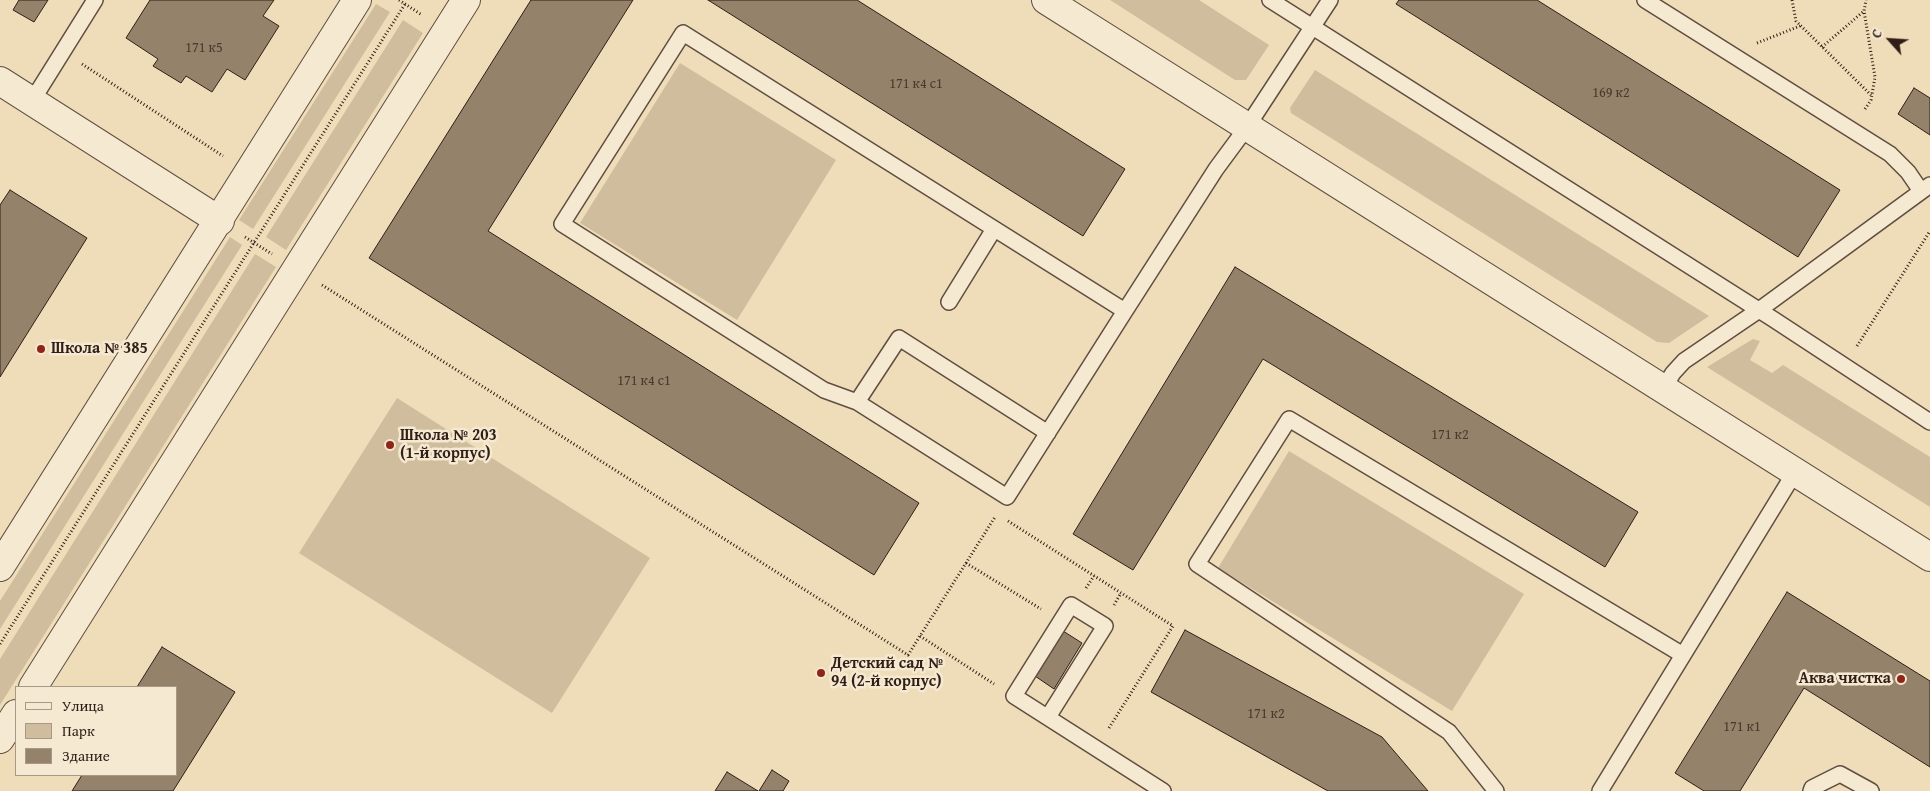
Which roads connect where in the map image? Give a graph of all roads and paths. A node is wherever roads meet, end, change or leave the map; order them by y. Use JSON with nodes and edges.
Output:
{"nodes":[{"id":1,"x":95,"y":0,"type":"edge"},
{"id":2,"x":358,"y":0,"type":"edge"},
{"id":3,"x":399,"y":0,"type":"edge"},
{"id":4,"x":466,"y":0,"type":"edge"},
{"id":5,"x":1046,"y":0,"type":"edge"},
{"id":6,"x":1270,"y":0,"type":"edge"},
{"id":7,"x":1330,"y":0,"type":"edge"},
{"id":8,"x":1645,"y":0,"type":"edge"},
{"id":9,"x":1792,"y":0,"type":"edge"},
{"id":10,"x":1866,"y":0,"type":"edge"},
{"id":11,"x":405,"y":4,"type":"junction"},
{"id":12,"x":1864,"y":11,"type":"junction"},
{"id":13,"x":425,"y":16,"type":"dead end"},
{"id":14,"x":1313,"y":26,"type":"junction"},
{"id":15,"x":1800,"y":26,"type":"junction"},
{"id":16,"x":1822,"y":47,"type":"junction"},
{"id":17,"x":1731,"y":53,"type":"junction"},
{"id":18,"x":77,"y":61,"type":"dead end"},
{"id":19,"x":0,"y":81,"type":"edge"},
{"id":20,"x":1872,"y":96,"type":"junction"},
{"id":21,"x":32,"y":101,"type":"junction"},
{"id":22,"x":1247,"y":127,"type":"junction"},
{"id":23,"x":1852,"y":129,"type":"junction"},
{"id":24,"x":224,"y":156,"type":"dead end"},
{"id":25,"x":1926,"y":188,"type":"edge"},
{"id":26,"x":220,"y":221,"type":"junction"},
{"id":27,"x":994,"y":229,"type":"junction"},
{"id":28,"x":1930,"y":231,"type":"edge"},
{"id":29,"x":254,"y":242,"type":"junction"},
{"id":30,"x":296,"y":269,"type":"junction"},
{"id":31,"x":322,"y":285,"type":"dead end"},
{"id":32,"x":948,"y":302,"type":"dead end"},
{"id":33,"x":1759,"y":310,"type":"junction"},
{"id":34,"x":1125,"y":312,"type":"junction"},
{"id":35,"x":1844,"y":366,"type":"junction"},
{"id":36,"x":1663,"y":389,"type":"junction"},
{"id":37,"x":857,"y":402,"type":"junction"},
{"id":38,"x":1930,"y":422,"type":"edge"},
{"id":39,"x":1048,"y":433,"type":"junction"},
{"id":40,"x":1795,"y":472,"type":"junction"},
{"id":41,"x":1007,"y":497,"type":"junction"},
{"id":42,"x":1930,"y":557,"type":"edge"},
{"id":43,"x":966,"y":563,"type":"junction"},
{"id":44,"x":0,"y":567,"type":"edge"},
{"id":45,"x":1061,"y":621,"type":"junction"},
{"id":46,"x":920,"y":636,"type":"junction"},
{"id":47,"x":0,"y":644,"type":"edge"},
{"id":48,"x":1683,"y":655,"type":"junction"},
{"id":49,"x":34,"y":686,"type":"edge"},
{"id":50,"x":1014,"y":696,"type":"junction"},
{"id":51,"x":15,"y":716,"type":"edge"},
{"id":52,"x":1048,"y":717,"type":"junction"},
{"id":53,"x":0,"y":739,"type":"edge"},
{"id":54,"x":1164,"y":791,"type":"edge"},
{"id":55,"x":1496,"y":791,"type":"edge"},
{"id":56,"x":1600,"y":791,"type":"edge"},
{"id":57,"x":1810,"y":791,"type":"edge"},
{"id":58,"x":1871,"y":791,"type":"edge"}],
"edges":[{"from":1,"to":21,"type":"lane"},
{"from":2,"to":26,"type":"street"},
{"from":3,"to":11,"type":"path"},
{"from":4,"to":30,"type":"street"},
{"from":5,"to":22,"type":"street"},
{"from":6,"to":14,"type":"lane"},
{"from":7,"to":14,"type":"lane"},
{"from":8,"to":17,"type":"lane"},
{"from":9,"to":15,"type":"path"},
{"from":10,"to":12,"type":"path"},
{"from":11,"to":13,"type":"path"},
{"from":11,"to":29,"type":"path"},
{"from":12,"to":16,"type":"path"},
{"from":12,"to":20,"type":"path"},
{"from":14,"to":22,"type":"lane"},
{"from":14,"to":33,"type":"lane"},
{"from":15,"to":16,"type":"path"},
{"from":15,"to":17,"type":"path"},
{"from":16,"to":20,"type":"path"},
{"from":17,"to":23,"type":"lane"},
{"from":18,"to":24,"type":"path"},
{"from":19,"to":21,"type":"street"},
{"from":20,"to":23,"type":"path"},
{"from":21,"to":26,"type":"street"},
{"from":22,"to":34,"type":"lane"},
{"from":22,"to":36,"type":"street"},
{"from":23,"to":25,"type":"lane"},
{"from":25,"to":33,"type":"lane"},
{"from":26,"to":29,"type":"path"},
{"from":26,"to":44,"type":"street"},
{"from":27,"to":32,"type":"lane"},
{"from":27,"to":34,"type":"lane"},
{"from":27,"to":37,"type":"lane"},
{"from":28,"to":35,"type":"path"},
{"from":29,"to":30,"type":"path"},
{"from":29,"to":47,"type":"path"},
{"from":30,"to":49,"type":"street"},
{"from":31,"to":46,"type":"path"},
{"from":33,"to":35,"type":"lane"},
{"from":33,"to":36,"type":"lane"},
{"from":34,"to":39,"type":"lane"},
{"from":35,"to":38,"type":"lane"},
{"from":36,"to":40,"type":"street"},
{"from":37,"to":39,"type":"lane"},
{"from":37,"to":41,"type":"lane"},
{"from":39,"to":41,"type":"lane"},
{"from":40,"to":42,"type":"street"},
{"from":40,"to":48,"type":"lane"},
{"from":41,"to":43,"type":"path"},
{"from":43,"to":45,"type":"path"},
{"from":43,"to":46,"type":"path"},
{"from":45,"to":50,"type":"lane"},
{"from":45,"to":52,"type":"lane"},
{"from":46,"to":50,"type":"path"},
{"from":48,"to":55,"type":"lane"},
{"from":48,"to":56,"type":"lane"},
{"from":50,"to":52,"type":"lane"},
{"from":51,"to":53,"type":"street"},
{"from":52,"to":54,"type":"lane"},
{"from":57,"to":58,"type":"lane"}]}
